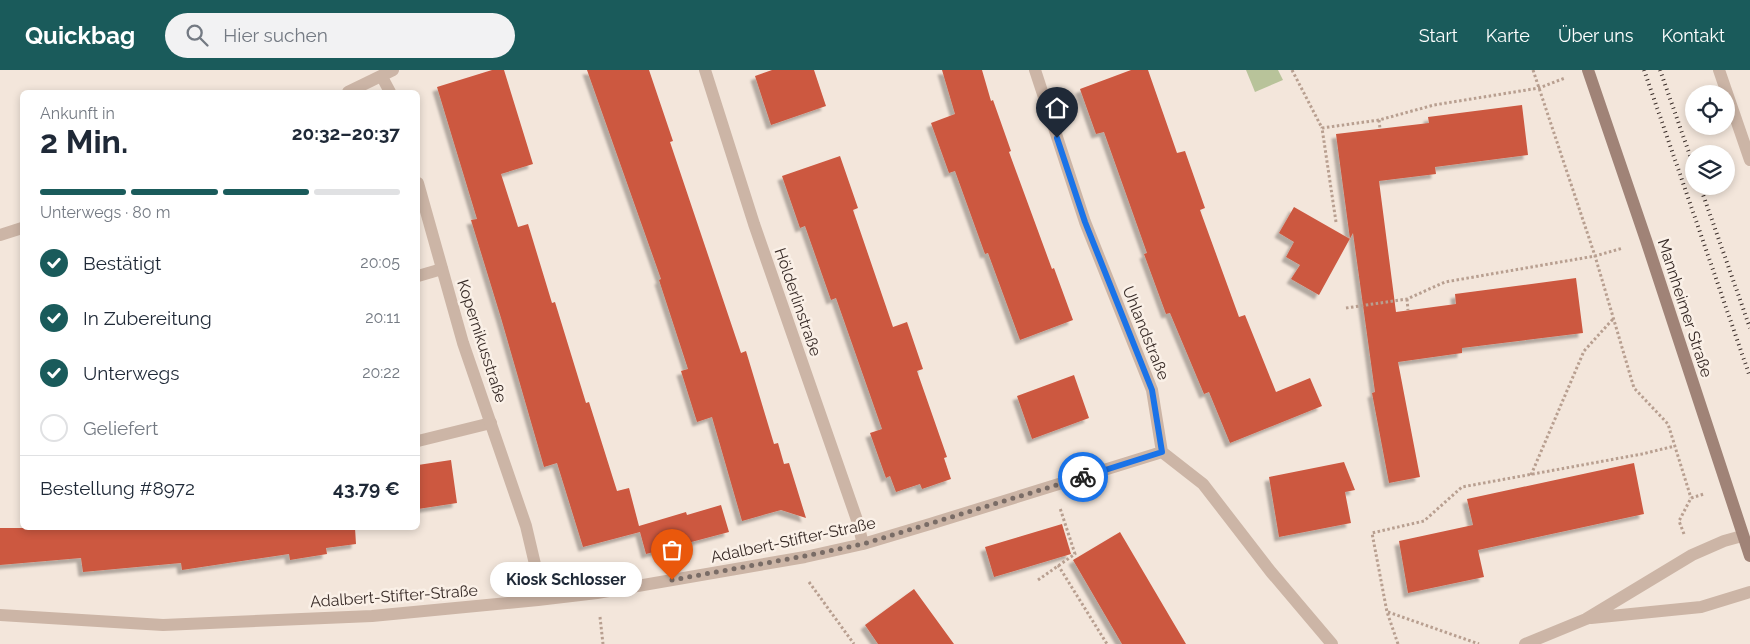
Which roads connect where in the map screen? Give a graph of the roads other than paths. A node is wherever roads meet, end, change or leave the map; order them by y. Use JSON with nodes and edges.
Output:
{"nodes":[{"id":1,"x":393,"y":70,"type":"edge"},
{"id":2,"x":705,"y":70,"type":"edge"},
{"id":3,"x":1035,"y":70,"type":"edge"},
{"id":4,"x":1588,"y":70,"type":"edge"},
{"id":5,"x":1720,"y":70,"type":"edge"},
{"id":6,"x":382,"y":77,"type":"junction"},
{"id":7,"x":353,"y":90,"type":"edge"},
{"id":8,"x":389,"y":90,"type":"edge"},
{"id":9,"x":1750,"y":160,"type":"edge"},
{"id":10,"x":420,"y":190,"type":"edge"},
{"id":11,"x":20,"y":229,"type":"edge"},
{"id":12,"x":0,"y":235,"type":"edge"},
{"id":13,"x":442,"y":269,"type":"junction"},
{"id":14,"x":420,"y":275,"type":"edge"},
{"id":15,"x":491,"y":423,"type":"junction"},
{"id":16,"x":420,"y":441,"type":"edge"},
{"id":17,"x":1162,"y":452,"type":"junction"},
{"id":18,"x":1742,"y":536,"type":"junction"},
{"id":19,"x":863,"y":544,"type":"junction"},
{"id":20,"x":1750,"y":556,"type":"edge"},
{"id":21,"x":1750,"y":592,"type":"edge"},
{"id":22,"x":538,"y":600,"type":"junction"},
{"id":23,"x":0,"y":615,"type":"edge"},
{"id":24,"x":1586,"y":619,"type":"junction"},
{"id":25,"x":1332,"y":644,"type":"edge"},
{"id":26,"x":1525,"y":644,"type":"edge"}],
"edges":[{"from":1,"to":6,"type":"street"},
{"from":2,"to":19,"type":"street","name":"Hölderlinstraße"},
{"from":3,"to":17,"type":"street","name":"Uhlandstraße"},
{"from":4,"to":18,"type":"main road","name":"Mannheimer Straße"},
{"from":5,"to":9,"type":"street"},
{"from":6,"to":7,"type":"street"},
{"from":6,"to":8,"type":"street"},
{"from":10,"to":13,"type":"street","name":"Kopernikusstraße"},
{"from":11,"to":12,"type":"street"},
{"from":13,"to":14,"type":"street","name":"Kopernikusstraße"},
{"from":13,"to":15,"type":"street","name":"Kopernikusstraße"},
{"from":15,"to":16,"type":"street","name":"Kopernikusstraße"},
{"from":15,"to":22,"type":"street","name":"Kopernikusstraße"},
{"from":17,"to":19,"type":"street","name":"Adalbert-Stifter-Straße"},
{"from":17,"to":25,"type":"street"},
{"from":18,"to":20,"type":"main road","name":"Mannheimer Straße"},
{"from":18,"to":24,"type":"street"},
{"from":19,"to":22,"type":"street","name":"Adalbert-Stifter-Straße"},
{"from":21,"to":24,"type":"street"},
{"from":22,"to":23,"type":"street","name":"Adalbert-Stifter-Straße"},
{"from":24,"to":26,"type":"street"}]}
